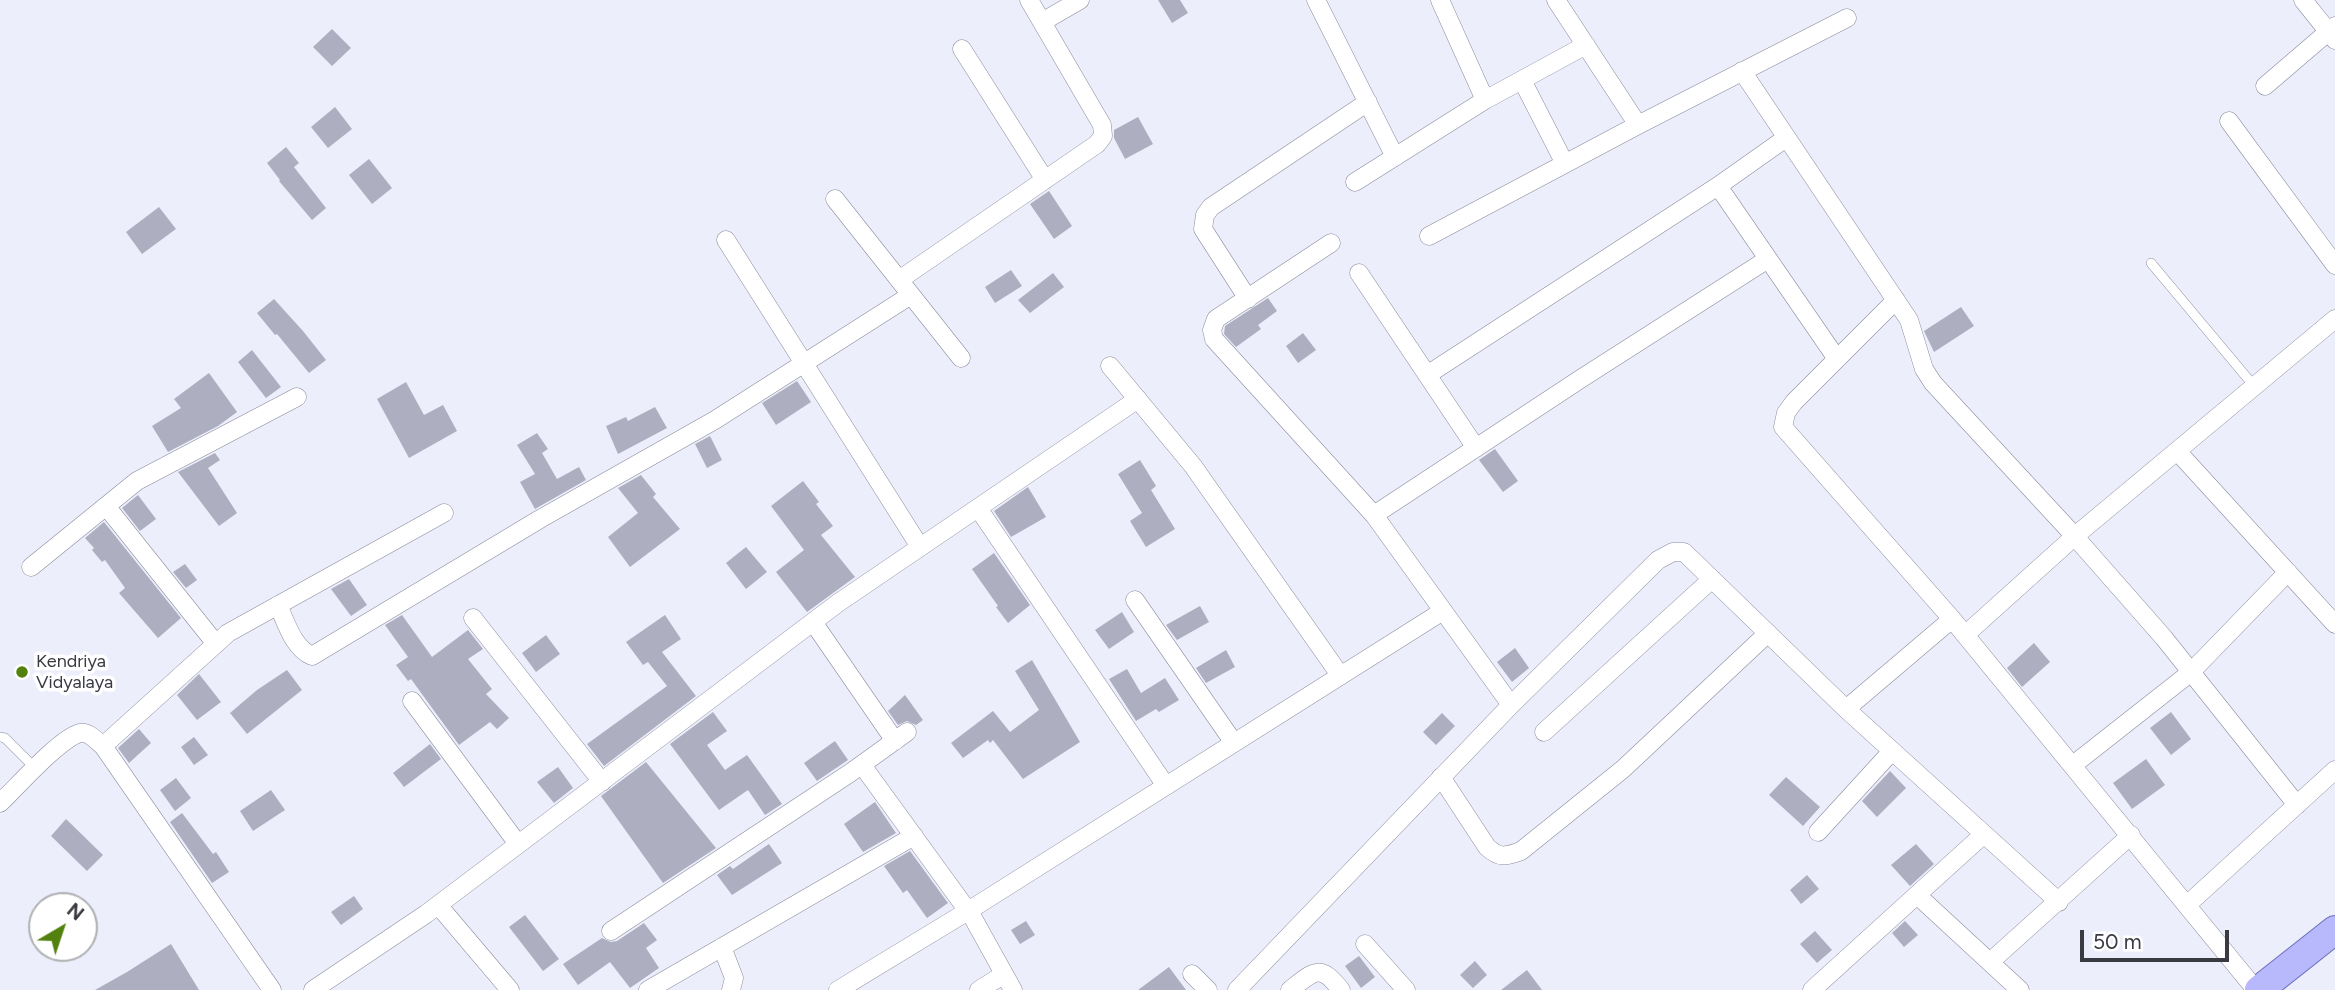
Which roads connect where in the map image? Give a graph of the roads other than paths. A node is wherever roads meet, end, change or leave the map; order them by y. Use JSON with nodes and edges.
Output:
{"nodes":[{"id":1,"x":1030,"y":0,"type":"edge"},
{"id":2,"x":1080,"y":0,"type":"edge"},
{"id":3,"x":1316,"y":0,"type":"edge"},
{"id":4,"x":1440,"y":0,"type":"edge"},
{"id":5,"x":1556,"y":0,"type":"edge"},
{"id":6,"x":2303,"y":0,"type":"edge"},
{"id":7,"x":1847,"y":18,"type":"dead end"},
{"id":8,"x":1042,"y":22,"type":"junction"},
{"id":9,"x":2333,"y":33,"type":"edge"},
{"id":10,"x":1586,"y":44,"type":"junction"},
{"id":11,"x":962,"y":49,"type":"dead end"},
{"id":12,"x":1742,"y":71,"type":"junction"},
{"id":13,"x":1522,"y":80,"type":"junction"},
{"id":14,"x":2265,"y":86,"type":"dead end"},
{"id":15,"x":1485,"y":100,"type":"junction"},
{"id":16,"x":1368,"y":102,"type":"junction"},
{"id":17,"x":2229,"y":121,"type":"dead end"},
{"id":18,"x":1638,"y":125,"type":"junction"},
{"id":19,"x":1786,"y":138,"type":"junction"},
{"id":20,"x":1395,"y":156,"type":"junction"},
{"id":21,"x":1565,"y":164,"type":"junction"},
{"id":22,"x":1045,"y":180,"type":"junction"},
{"id":23,"x":1355,"y":182,"type":"dead end"},
{"id":24,"x":1718,"y":186,"type":"junction"},
{"id":25,"x":835,"y":199,"type":"dead end"},
{"id":26,"x":1429,"y":236,"type":"dead end"},
{"id":27,"x":726,"y":240,"type":"dead end"},
{"id":28,"x":1331,"y":243,"type":"dead end"},
{"id":29,"x":1768,"y":259,"type":"junction"},
{"id":30,"x":2151,"y":263,"type":"dead end"},
{"id":31,"x":2335,"y":265,"type":"edge"},
{"id":32,"x":1359,"y":273,"type":"dead end"},
{"id":33,"x":899,"y":280,"type":"junction"},
{"id":34,"x":911,"y":295,"type":"junction"},
{"id":35,"x":1248,"y":299,"type":"junction"},
{"id":36,"x":1896,"y":300,"type":"junction"},
{"id":37,"x":2335,"y":319,"type":"edge"},
{"id":38,"x":961,"y":358,"type":"dead end"},
{"id":39,"x":1837,"y":359,"type":"junction"},
{"id":40,"x":804,"y":363,"type":"junction"},
{"id":41,"x":1110,"y":366,"type":"dead end"},
{"id":42,"x":1427,"y":375,"type":"junction"},
{"id":43,"x":2254,"y":386,"type":"junction"},
{"id":44,"x":297,"y":397,"type":"dead end"},
{"id":45,"x":1138,"y":399,"type":"junction"},
{"id":46,"x":1476,"y":448,"type":"junction"},
{"id":47,"x":2177,"y":451,"type":"junction"},
{"id":48,"x":106,"y":506,"type":"junction"},
{"id":49,"x":978,"y":508,"type":"junction"},
{"id":50,"x":444,"y":513,"type":"dead end"},
{"id":51,"x":1374,"y":515,"type":"junction"},
{"id":52,"x":2075,"y":536,"type":"junction"},
{"id":53,"x":920,"y":547,"type":"junction"},
{"id":54,"x":30,"y":567,"type":"dead end"},
{"id":55,"x":2288,"y":572,"type":"junction"},
{"id":56,"x":1712,"y":579,"type":"junction"},
{"id":57,"x":1135,"y":600,"type":"dead end"},
{"id":58,"x":278,"y":605,"type":"junction"},
{"id":59,"x":1443,"y":611,"type":"junction"},
{"id":60,"x":472,"y":618,"type":"dead end"},
{"id":61,"x":1952,"y":619,"type":"junction"},
{"id":62,"x":813,"y":622,"type":"junction"},
{"id":63,"x":2335,"y":624,"type":"edge"},
{"id":64,"x":1768,"y":633,"type":"junction"},
{"id":65,"x":1965,"y":635,"type":"junction"},
{"id":66,"x":216,"y":644,"type":"junction"},
{"id":67,"x":2190,"y":673,"type":"junction"},
{"id":68,"x":1340,"y":675,"type":"junction"},
{"id":69,"x":412,"y":701,"type":"dead end"},
{"id":70,"x":1511,"y":705,"type":"junction"},
{"id":71,"x":1846,"y":709,"type":"junction"},
{"id":72,"x":1544,"y":732,"type":"dead end"},
{"id":73,"x":0,"y":737,"type":"edge"},
{"id":74,"x":1234,"y":743,"type":"junction"},
{"id":75,"x":103,"y":746,"type":"junction"},
{"id":76,"x":1892,"y":751,"type":"junction"},
{"id":77,"x":862,"y":765,"type":"junction"},
{"id":78,"x":2073,"y":765,"type":"junction"},
{"id":79,"x":35,"y":768,"type":"junction"},
{"id":80,"x":2335,"y":770,"type":"edge"},
{"id":81,"x":1441,"y":777,"type":"junction"},
{"id":82,"x":602,"y":782,"type":"junction"},
{"id":83,"x":1166,"y":786,"type":"junction"},
{"id":84,"x":0,"y":803,"type":"edge"},
{"id":85,"x":2297,"y":805,"type":"junction"},
{"id":86,"x":1818,"y":832,"type":"dead end"},
{"id":87,"x":1984,"y":834,"type":"junction"},
{"id":88,"x":2131,"y":835,"type":"junction"},
{"id":89,"x":914,"y":836,"type":"junction"},
{"id":90,"x":518,"y":844,"type":"junction"},
{"id":91,"x":1917,"y":895,"type":"junction"},
{"id":92,"x":2059,"y":902,"type":"junction"},
{"id":93,"x":2188,"y":904,"type":"junction"},
{"id":94,"x":438,"y":905,"type":"junction"},
{"id":95,"x":968,"y":911,"type":"junction"},
{"id":96,"x":2335,"y":930,"type":"edge"},
{"id":97,"x":611,"y":931,"type":"dead end"},
{"id":98,"x":1365,"y":944,"type":"dead end"},
{"id":99,"x":722,"y":947,"type":"junction"},
{"id":100,"x":1990,"y":962,"type":"junction"},
{"id":101,"x":1192,"y":974,"type":"dead end"},
{"id":102,"x":1008,"y":983,"type":"edge"},
{"id":103,"x":2271,"y":987,"type":"edge"},
{"id":104,"x":272,"y":990,"type":"edge"},
{"id":105,"x":313,"y":990,"type":"edge"},
{"id":106,"x":510,"y":990,"type":"edge"},
{"id":107,"x":648,"y":990,"type":"edge"},
{"id":108,"x":731,"y":990,"type":"edge"},
{"id":109,"x":838,"y":990,"type":"edge"},
{"id":110,"x":979,"y":990,"type":"edge"},
{"id":111,"x":1208,"y":990,"type":"edge"},
{"id":112,"x":1237,"y":990,"type":"edge"},
{"id":113,"x":1290,"y":990,"type":"edge"},
{"id":114,"x":1341,"y":990,"type":"edge"},
{"id":115,"x":1406,"y":990,"type":"edge"},
{"id":116,"x":1811,"y":990,"type":"edge"},
{"id":117,"x":2020,"y":990,"type":"edge"}],
"edges":[{"from":1,"to":8,"type":"street"},
{"from":2,"to":8,"type":"street"},
{"from":3,"to":16,"type":"street"},
{"from":4,"to":15,"type":"street"},
{"from":5,"to":10,"type":"street"},
{"from":6,"to":9,"type":"street"},
{"from":7,"to":12,"type":"street"},
{"from":8,"to":22,"type":"street"},
{"from":9,"to":14,"type":"street"},
{"from":10,"to":13,"type":"street"},
{"from":10,"to":18,"type":"street"},
{"from":11,"to":22,"type":"street"},
{"from":12,"to":18,"type":"street"},
{"from":12,"to":19,"type":"street"},
{"from":13,"to":15,"type":"street"},
{"from":13,"to":21,"type":"street"},
{"from":15,"to":20,"type":"street"},
{"from":16,"to":20,"type":"street"},
{"from":16,"to":35,"type":"street"},
{"from":17,"to":31,"type":"street"},
{"from":18,"to":21,"type":"street"},
{"from":19,"to":24,"type":"street"},
{"from":19,"to":36,"type":"street"},
{"from":20,"to":23,"type":"street"},
{"from":21,"to":26,"type":"street"},
{"from":22,"to":33,"type":"street"},
{"from":24,"to":29,"type":"street"},
{"from":24,"to":42,"type":"street"},
{"from":25,"to":33,"type":"street"},
{"from":27,"to":40,"type":"street"},
{"from":28,"to":35,"type":"street"},
{"from":29,"to":39,"type":"street"},
{"from":29,"to":46,"type":"street"},
{"from":30,"to":43,"type":"lane"},
{"from":32,"to":42,"type":"street"},
{"from":33,"to":34,"type":"street"},
{"from":34,"to":38,"type":"street"},
{"from":34,"to":40,"type":"street"},
{"from":35,"to":51,"type":"street"},
{"from":36,"to":39,"type":"street"},
{"from":36,"to":52,"type":"street"},
{"from":37,"to":43,"type":"street"},
{"from":39,"to":61,"type":"street"},
{"from":40,"to":53,"type":"street"},
{"from":40,"to":58,"type":"street"},
{"from":41,"to":45,"type":"street"},
{"from":42,"to":46,"type":"street"},
{"from":43,"to":47,"type":"street"},
{"from":44,"to":48,"type":"street"},
{"from":45,"to":49,"type":"street"},
{"from":45,"to":68,"type":"street"},
{"from":46,"to":51,"type":"street"},
{"from":47,"to":52,"type":"street"},
{"from":47,"to":55,"type":"street"},
{"from":48,"to":54,"type":"street"},
{"from":48,"to":66,"type":"street"},
{"from":49,"to":53,"type":"street"},
{"from":49,"to":83,"type":"street"},
{"from":50,"to":58,"type":"street"},
{"from":51,"to":59,"type":"street"},
{"from":52,"to":65,"type":"street"},
{"from":52,"to":67,"type":"street"},
{"from":53,"to":62,"type":"street"},
{"from":55,"to":63,"type":"street"},
{"from":55,"to":67,"type":"street"},
{"from":56,"to":64,"type":"street"},
{"from":56,"to":70,"type":"street"},
{"from":56,"to":72,"type":"street"},
{"from":57,"to":74,"type":"street"},
{"from":58,"to":66,"type":"street"},
{"from":59,"to":68,"type":"street"},
{"from":59,"to":70,"type":"street"},
{"from":60,"to":82,"type":"street"},
{"from":61,"to":65,"type":"street"},
{"from":61,"to":71,"type":"street"},
{"from":62,"to":77,"type":"street"},
{"from":62,"to":82,"type":"street"},
{"from":64,"to":71,"type":"street"},
{"from":64,"to":81,"type":"street"},
{"from":65,"to":78,"type":"street"},
{"from":66,"to":75,"type":"street"},
{"from":67,"to":78,"type":"street"},
{"from":67,"to":85,"type":"street"},
{"from":68,"to":74,"type":"street"},
{"from":69,"to":90,"type":"street"},
{"from":70,"to":81,"type":"street"},
{"from":71,"to":76,"type":"street"},
{"from":73,"to":79,"type":"lane"},
{"from":74,"to":83,"type":"street"},
{"from":75,"to":79,"type":"street"},
{"from":75,"to":104,"type":"street"},
{"from":76,"to":86,"type":"street"},
{"from":76,"to":87,"type":"street"},
{"from":77,"to":89,"type":"street"},
{"from":77,"to":97,"type":"street"},
{"from":78,"to":88,"type":"street"},
{"from":79,"to":84,"type":"street"},
{"from":80,"to":85,"type":"street"},
{"from":81,"to":112,"type":"street"},
{"from":82,"to":90,"type":"street"},
{"from":83,"to":95,"type":"street"},
{"from":85,"to":93,"type":"street"},
{"from":87,"to":91,"type":"street"},
{"from":87,"to":92,"type":"street"},
{"from":88,"to":92,"type":"street"},
{"from":88,"to":93,"type":"street"},
{"from":89,"to":95,"type":"street"},
{"from":89,"to":99,"type":"street"},
{"from":90,"to":94,"type":"street"},
{"from":91,"to":100,"type":"street"},
{"from":91,"to":116,"type":"street"},
{"from":92,"to":100,"type":"street"},
{"from":93,"to":103,"type":"street"},
{"from":94,"to":105,"type":"street"},
{"from":94,"to":106,"type":"street"},
{"from":95,"to":102,"type":"street"},
{"from":95,"to":109,"type":"street"},
{"from":96,"to":103,"type":"main road"},
{"from":98,"to":115,"type":"street"},
{"from":99,"to":107,"type":"street"},
{"from":99,"to":108,"type":"street"},
{"from":100,"to":117,"type":"street"},
{"from":101,"to":111,"type":"street"},
{"from":102,"to":110,"type":"street"},
{"from":113,"to":114,"type":"street"}]}
